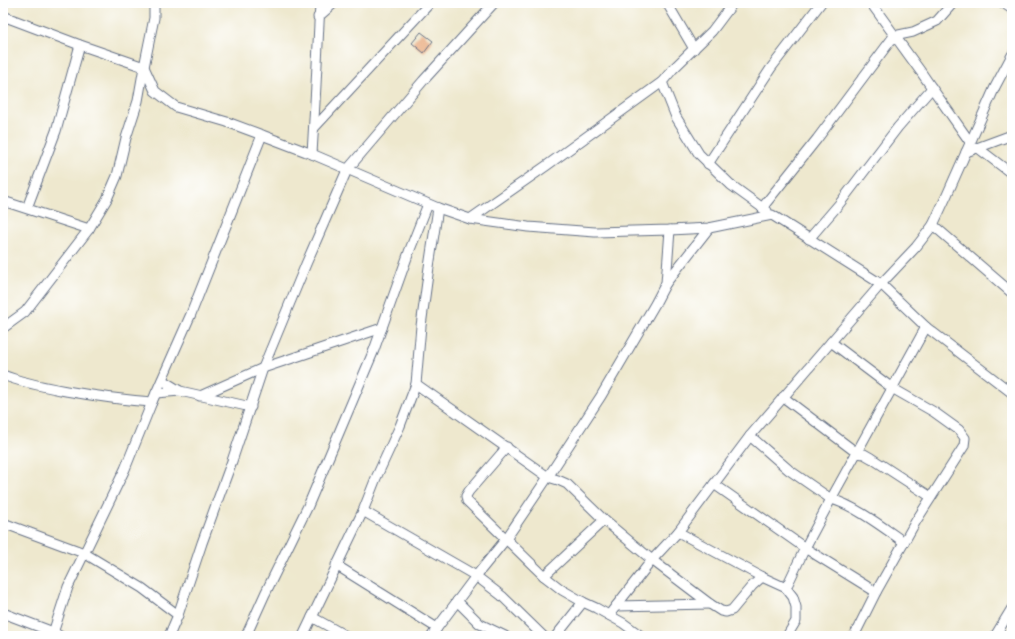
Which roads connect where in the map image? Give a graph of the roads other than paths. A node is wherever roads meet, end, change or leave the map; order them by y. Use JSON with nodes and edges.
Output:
{"nodes":[{"id":1,"x":154,"y":3,"type":"edge"},
{"id":2,"x":320,"y":3,"type":"edge"},
{"id":3,"x":334,"y":3,"type":"edge"},
{"id":4,"x":430,"y":3,"type":"edge"},
{"id":5,"x":494,"y":3,"type":"edge"},
{"id":6,"x":667,"y":3,"type":"edge"},
{"id":7,"x":733,"y":3,"type":"edge"},
{"id":8,"x":821,"y":3,"type":"edge"},
{"id":9,"x":871,"y":3,"type":"edge"},
{"id":10,"x":953,"y":3,"type":"edge"},
{"id":11,"x":1003,"y":3,"type":"edge"},
{"id":12,"x":1012,"y":9,"type":"edge"},
{"id":13,"x":3,"y":16,"type":"edge"},
{"id":14,"x":318,"y":16,"type":"junction"},
{"id":15,"x":894,"y":36,"type":"junction"},
{"id":16,"x":80,"y":45,"type":"junction"},
{"id":17,"x":694,"y":49,"type":"junction"},
{"id":18,"x":1012,"y":55,"type":"edge"},
{"id":19,"x":144,"y":66,"type":"junction"},
{"id":20,"x":662,"y":82,"type":"junction"},
{"id":21,"x":932,"y":88,"type":"junction"},
{"id":22,"x":314,"y":128,"type":"junction"},
{"id":23,"x":262,"y":135,"type":"junction"},
{"id":24,"x":1012,"y":135,"type":"edge"},
{"id":25,"x":974,"y":145,"type":"junction"},
{"id":26,"x":312,"y":154,"type":"junction"},
{"id":27,"x":708,"y":164,"type":"junction"},
{"id":28,"x":347,"y":170,"type":"junction"},
{"id":29,"x":1012,"y":174,"type":"edge"},
{"id":30,"x":3,"y":201,"type":"edge"},
{"id":31,"x":428,"y":204,"type":"junction"},
{"id":32,"x":27,"y":208,"type":"junction"},
{"id":33,"x":438,"y":208,"type":"junction"},
{"id":34,"x":762,"y":208,"type":"junction"},
{"id":35,"x":772,"y":215,"type":"junction"},
{"id":36,"x":470,"y":219,"type":"junction"},
{"id":37,"x":933,"y":225,"type":"junction"},
{"id":38,"x":709,"y":228,"type":"junction"},
{"id":39,"x":89,"y":230,"type":"junction"},
{"id":40,"x":670,"y":230,"type":"junction"},
{"id":41,"x":809,"y":239,"type":"junction"},
{"id":42,"x":666,"y":282,"type":"junction"},
{"id":43,"x":881,"y":284,"type":"junction"},
{"id":44,"x":1012,"y":293,"type":"edge"},
{"id":45,"x":926,"y":326,"type":"junction"},
{"id":46,"x":3,"y":328,"type":"edge"},
{"id":47,"x":382,"y":328,"type":"junction"},
{"id":48,"x":831,"y":342,"type":"junction"},
{"id":49,"x":263,"y":368,"type":"junction"},
{"id":50,"x":3,"y":375,"type":"edge"},
{"id":51,"x":162,"y":380,"type":"junction"},
{"id":52,"x":416,"y":384,"type":"junction"},
{"id":53,"x":892,"y":388,"type":"junction"},
{"id":54,"x":180,"y":391,"type":"junction"},
{"id":55,"x":1012,"y":393,"type":"edge"},
{"id":56,"x":200,"y":396,"type":"junction"},
{"id":57,"x":783,"y":397,"type":"junction"},
{"id":58,"x":154,"y":398,"type":"junction"},
{"id":59,"x":251,"y":407,"type":"junction"},
{"id":60,"x":750,"y":436,"type":"junction"},
{"id":61,"x":506,"y":447,"type":"junction"},
{"id":62,"x":857,"y":453,"type":"junction"},
{"id":63,"x":548,"y":477,"type":"junction"},
{"id":64,"x":714,"y":484,"type":"junction"},
{"id":65,"x":931,"y":497,"type":"junction"},
{"id":66,"x":831,"y":499,"type":"junction"},
{"id":67,"x":363,"y":511,"type":"junction"},
{"id":68,"x":604,"y":520,"type":"junction"},
{"id":69,"x":3,"y":524,"type":"edge"},
{"id":70,"x":678,"y":532,"type":"junction"},
{"id":71,"x":506,"y":539,"type":"junction"},
{"id":72,"x":904,"y":542,"type":"junction"},
{"id":73,"x":805,"y":548,"type":"junction"},
{"id":74,"x":84,"y":554,"type":"junction"},
{"id":75,"x":652,"y":560,"type":"junction"},
{"id":76,"x":336,"y":565,"type":"junction"},
{"id":77,"x":476,"y":576,"type":"junction"},
{"id":78,"x":544,"y":576,"type":"junction"},
{"id":79,"x":762,"y":577,"type":"junction"},
{"id":80,"x":786,"y":588,"type":"junction"},
{"id":81,"x":876,"y":592,"type":"junction"},
{"id":82,"x":457,"y":601,"type":"junction"},
{"id":83,"x":583,"y":602,"type":"junction"},
{"id":84,"x":710,"y":604,"type":"junction"},
{"id":85,"x":616,"y":606,"type":"junction"},
{"id":86,"x":1012,"y":608,"type":"edge"},
{"id":87,"x":3,"y":612,"type":"edge"},
{"id":88,"x":178,"y":615,"type":"junction"},
{"id":89,"x":609,"y":615,"type":"junction"},
{"id":90,"x":312,"y":618,"type":"junction"},
{"id":91,"x":437,"y":628,"type":"junction"},
{"id":92,"x":55,"y":635,"type":"edge"},
{"id":93,"x":169,"y":636,"type":"edge"},
{"id":94,"x":246,"y":636,"type":"edge"},
{"id":95,"x":303,"y":636,"type":"edge"},
{"id":96,"x":346,"y":636,"type":"edge"},
{"id":97,"x":432,"y":636,"type":"edge"},
{"id":98,"x":505,"y":636,"type":"edge"},
{"id":99,"x":543,"y":636,"type":"edge"},
{"id":100,"x":556,"y":636,"type":"edge"},
{"id":101,"x":640,"y":636,"type":"edge"},
{"id":102,"x":787,"y":636,"type":"edge"},
{"id":103,"x":854,"y":636,"type":"edge"},
{"id":104,"x":995,"y":636,"type":"edge"}],
"edges":[{"from":1,"to":19,"type":"street"},
{"from":2,"to":14,"type":"street"},
{"from":3,"to":14,"type":"street"},
{"from":4,"to":22,"type":"street"},
{"from":5,"to":28,"type":"street"},
{"from":6,"to":17,"type":"street"},
{"from":7,"to":17,"type":"street"},
{"from":8,"to":27,"type":"street"},
{"from":9,"to":15,"type":"street"},
{"from":10,"to":15,"type":"street"},
{"from":11,"to":12,"type":"street"},
{"from":13,"to":16,"type":"street"},
{"from":14,"to":22,"type":"street"},
{"from":15,"to":21,"type":"street"},
{"from":15,"to":34,"type":"street"},
{"from":16,"to":19,"type":"street"},
{"from":16,"to":32,"type":"street"},
{"from":17,"to":20,"type":"street"},
{"from":18,"to":25,"type":"street"},
{"from":19,"to":23,"type":"street"},
{"from":19,"to":39,"type":"street"},
{"from":20,"to":27,"type":"street"},
{"from":20,"to":36,"type":"street"},
{"from":21,"to":25,"type":"street"},
{"from":21,"to":41,"type":"street"},
{"from":22,"to":26,"type":"street"},
{"from":23,"to":26,"type":"street"},
{"from":23,"to":51,"type":"street"},
{"from":24,"to":25,"type":"street"},
{"from":25,"to":29,"type":"street"},
{"from":25,"to":37,"type":"street"},
{"from":26,"to":28,"type":"street"},
{"from":27,"to":34,"type":"street"},
{"from":28,"to":31,"type":"street"},
{"from":28,"to":49,"type":"street"},
{"from":30,"to":32,"type":"street"},
{"from":31,"to":33,"type":"street"},
{"from":31,"to":47,"type":"street"},
{"from":32,"to":39,"type":"street"},
{"from":33,"to":36,"type":"street"},
{"from":33,"to":52,"type":"street"},
{"from":34,"to":35,"type":"street"},
{"from":35,"to":38,"type":"street"},
{"from":35,"to":41,"type":"street"},
{"from":36,"to":40,"type":"street"},
{"from":37,"to":43,"type":"street"},
{"from":37,"to":44,"type":"street"},
{"from":38,"to":40,"type":"street"},
{"from":38,"to":42,"type":"street"},
{"from":39,"to":46,"type":"street"},
{"from":40,"to":42,"type":"street"},
{"from":41,"to":43,"type":"street"},
{"from":42,"to":63,"type":"street"},
{"from":43,"to":45,"type":"street"},
{"from":43,"to":48,"type":"street"},
{"from":45,"to":53,"type":"street"},
{"from":45,"to":55,"type":"street"},
{"from":47,"to":49,"type":"street"},
{"from":47,"to":94,"type":"street"},
{"from":48,"to":53,"type":"street"},
{"from":48,"to":57,"type":"street"},
{"from":49,"to":56,"type":"street"},
{"from":49,"to":59,"type":"street"},
{"from":50,"to":58,"type":"street"},
{"from":51,"to":54,"type":"street"},
{"from":51,"to":58,"type":"street"},
{"from":52,"to":61,"type":"street"},
{"from":52,"to":67,"type":"street"},
{"from":53,"to":62,"type":"street"},
{"from":53,"to":65,"type":"street"},
{"from":54,"to":56,"type":"street"},
{"from":54,"to":58,"type":"street"},
{"from":56,"to":59,"type":"street"},
{"from":57,"to":60,"type":"street"},
{"from":57,"to":62,"type":"street"},
{"from":58,"to":74,"type":"street"},
{"from":59,"to":88,"type":"street"},
{"from":60,"to":64,"type":"street"},
{"from":60,"to":66,"type":"street"},
{"from":61,"to":63,"type":"street"},
{"from":61,"to":71,"type":"street"},
{"from":62,"to":65,"type":"street"},
{"from":62,"to":66,"type":"street"},
{"from":63,"to":68,"type":"street"},
{"from":63,"to":71,"type":"street"},
{"from":64,"to":70,"type":"street"},
{"from":64,"to":73,"type":"street"},
{"from":65,"to":72,"type":"street"},
{"from":66,"to":72,"type":"street"},
{"from":66,"to":73,"type":"street"},
{"from":67,"to":76,"type":"street"},
{"from":67,"to":77,"type":"street"},
{"from":68,"to":75,"type":"street"},
{"from":68,"to":78,"type":"street"},
{"from":69,"to":74,"type":"street"},
{"from":70,"to":75,"type":"street"},
{"from":70,"to":79,"type":"street"},
{"from":71,"to":77,"type":"street"},
{"from":71,"to":78,"type":"street"},
{"from":72,"to":81,"type":"street"},
{"from":73,"to":80,"type":"street"},
{"from":73,"to":81,"type":"street"},
{"from":74,"to":88,"type":"street"},
{"from":74,"to":92,"type":"street"},
{"from":75,"to":84,"type":"street"},
{"from":75,"to":85,"type":"street"},
{"from":76,"to":90,"type":"street"},
{"from":76,"to":91,"type":"street"},
{"from":77,"to":82,"type":"street"},
{"from":77,"to":99,"type":"street"},
{"from":78,"to":83,"type":"street"},
{"from":79,"to":80,"type":"street"},
{"from":79,"to":84,"type":"street"},
{"from":80,"to":102,"type":"street"},
{"from":81,"to":103,"type":"street"},
{"from":82,"to":91,"type":"street"},
{"from":82,"to":98,"type":"street"},
{"from":83,"to":89,"type":"street"},
{"from":83,"to":100,"type":"street"},
{"from":84,"to":85,"type":"street"},
{"from":85,"to":89,"type":"street"},
{"from":86,"to":104,"type":"street"},
{"from":87,"to":92,"type":"street"},
{"from":88,"to":93,"type":"street"},
{"from":89,"to":101,"type":"street"},
{"from":90,"to":95,"type":"street"},
{"from":90,"to":96,"type":"street"},
{"from":91,"to":97,"type":"street"}]}
